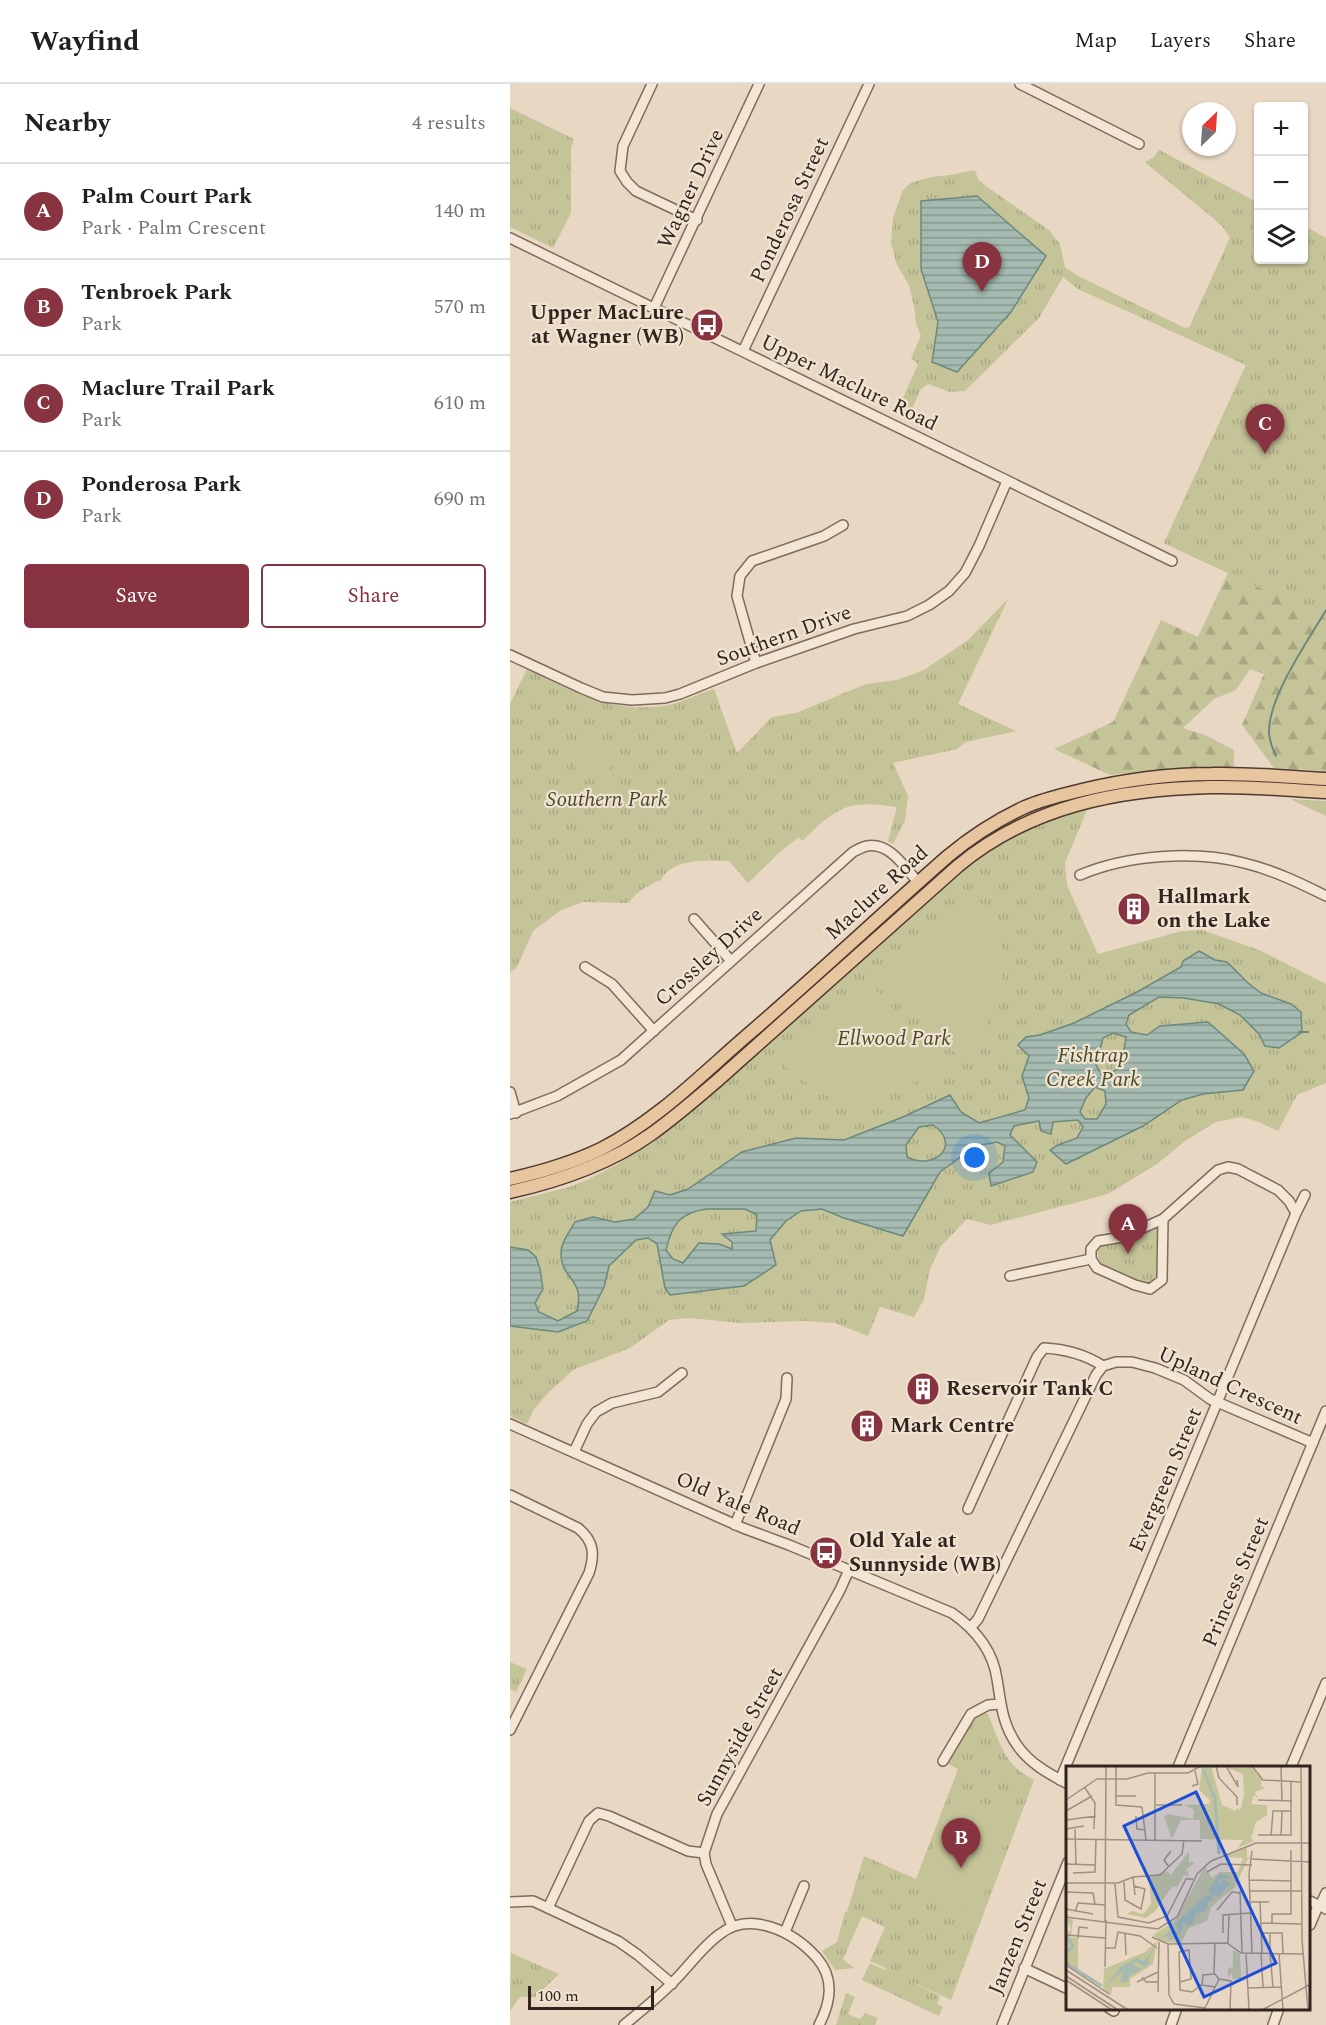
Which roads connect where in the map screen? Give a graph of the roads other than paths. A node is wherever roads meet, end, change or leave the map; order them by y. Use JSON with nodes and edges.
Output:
{"nodes":[{"id":1,"x":652,"y":84,"type":"edge"},
{"id":2,"x":759,"y":84,"type":"edge"},
{"id":3,"x":869,"y":84,"type":"edge"},
{"id":4,"x":1020,"y":84,"type":"edge"},
{"id":5,"x":1139,"y":144,"type":"dead end"},
{"id":6,"x":697,"y":220,"type":"junction"},
{"id":7,"x":510,"y":238,"type":"edge"},
{"id":8,"x":654,"y":308,"type":"junction"},
{"id":9,"x":743,"y":351,"type":"junction"},
{"id":10,"x":1007,"y":481,"type":"junction"},
{"id":11,"x":843,"y":525,"type":"dead end"},
{"id":12,"x":1172,"y":561,"type":"dead end"},
{"id":13,"x":510,"y":655,"type":"edge"},
{"id":14,"x":756,"y":663,"type":"junction"},
{"id":15,"x":1326,"y":779,"type":"edge"},
{"id":16,"x":1326,"y":792,"type":"edge"},
{"id":17,"x":1080,"y":875,"type":"dead end"},
{"id":18,"x":918,"y":882,"type":"junction"},
{"id":19,"x":1326,"y":896,"type":"edge"},
{"id":20,"x":694,"y":918,"type":"dead end"},
{"id":21,"x":881,"y":934,"type":"junction"},
{"id":22,"x":731,"y":961,"type":"junction"},
{"id":23,"x":585,"y":967,"type":"dead end"},
{"id":24,"x":654,"y":1031,"type":"junction"},
{"id":25,"x":510,"y":1092,"type":"edge"},
{"id":26,"x":513,"y":1113,"type":"edge"},
{"id":27,"x":510,"y":1179,"type":"edge"},
{"id":28,"x":510,"y":1192,"type":"edge"},
{"id":29,"x":1305,"y":1195,"type":"dead end"},
{"id":30,"x":1296,"y":1213,"type":"junction"},
{"id":31,"x":1163,"y":1219,"type":"junction"},
{"id":32,"x":1090,"y":1259,"type":"junction"},
{"id":33,"x":1010,"y":1276,"type":"dead end"},
{"id":34,"x":1103,"y":1366,"type":"junction"},
{"id":35,"x":682,"y":1373,"type":"dead end"},
{"id":36,"x":787,"y":1378,"type":"dead end"},
{"id":37,"x":1218,"y":1402,"type":"junction"},
{"id":38,"x":1326,"y":1411,"type":"edge"},
{"id":39,"x":510,"y":1424,"type":"edge"},
{"id":40,"x":1313,"y":1443,"type":"junction"},
{"id":41,"x":574,"y":1452,"type":"junction"},
{"id":42,"x":510,"y":1496,"type":"edge"},
{"id":43,"x":968,"y":1509,"type":"dead end"},
{"id":44,"x":735,"y":1525,"type":"junction"},
{"id":45,"x":849,"y":1570,"type":"junction"},
{"id":46,"x":970,"y":1628,"type":"junction"},
{"id":47,"x":1326,"y":1685,"type":"edge"},
{"id":48,"x":1000,"y":1704,"type":"junction"},
{"id":49,"x":510,"y":1730,"type":"edge"},
{"id":50,"x":943,"y":1761,"type":"dead end"},
{"id":51,"x":1070,"y":1766,"type":"edge"},
{"id":52,"x":1178,"y":1766,"type":"edge"},
{"id":53,"x":1291,"y":1766,"type":"edge"},
{"id":54,"x":1064,"y":1782,"type":"edge"},
{"id":55,"x":704,"y":1853,"type":"junction"},
{"id":56,"x":1066,"y":1867,"type":"edge"},
{"id":57,"x":804,"y":1886,"type":"dead end"},
{"id":58,"x":1057,"y":1888,"type":"junction"},
{"id":59,"x":1066,"y":1892,"type":"edge"},
{"id":60,"x":1326,"y":1893,"type":"edge"},
{"id":61,"x":510,"y":1902,"type":"edge"},
{"id":62,"x":1318,"y":1906,"type":"edge"},
{"id":63,"x":549,"y":1908,"type":"junction"},
{"id":64,"x":1311,"y":1923,"type":"edge"},
{"id":65,"x":732,"y":1926,"type":"junction"},
{"id":66,"x":785,"y":1932,"type":"junction"},
{"id":67,"x":1024,"y":1968,"type":"junction"},
{"id":68,"x":672,"y":1984,"type":"junction"},
{"id":69,"x":1066,"y":1988,"type":"edge"},
{"id":70,"x":1176,"y":2010,"type":"edge"},
{"id":71,"x":1278,"y":2010,"type":"edge"},
{"id":72,"x":624,"y":2025,"type":"edge"},
{"id":73,"x":819,"y":2025,"type":"edge"},
{"id":74,"x":1002,"y":2025,"type":"edge"},
{"id":75,"x":1171,"y":2025,"type":"edge"},
{"id":76,"x":1273,"y":2025,"type":"edge"}],
"edges":[{"from":1,"to":6,"type":"street"},
{"from":2,"to":6,"type":"street","name":"Wagner Drive"},
{"from":3,"to":9,"type":"street","name":"Ponderosa Street"},
{"from":4,"to":5,"type":"street"},
{"from":6,"to":8,"type":"street","name":"Wagner Drive"},
{"from":7,"to":8,"type":"street","name":"Upper Maclure Road"},
{"from":8,"to":9,"type":"street","name":"Upper Maclure Road"},
{"from":9,"to":10,"type":"street","name":"Upper Maclure Road"},
{"from":10,"to":12,"type":"street","name":"Upper Maclure Road"},
{"from":10,"to":14,"type":"street","name":"Southern Drive"},
{"from":11,"to":14,"type":"street"},
{"from":13,"to":14,"type":"street","name":"Southern Drive"},
{"from":15,"to":18,"type":"main road","name":"Maclure Road"},
{"from":16,"to":21,"type":"main road","name":"Maclure Road"},
{"from":17,"to":19,"type":"street"},
{"from":18,"to":21,"type":"main road"},
{"from":18,"to":22,"type":"street","name":"Crossley Drive"},
{"from":18,"to":27,"type":"main road","name":"Maclure Road"},
{"from":20,"to":22,"type":"street"},
{"from":21,"to":28,"type":"main road","name":"Maclure Road"},
{"from":22,"to":24,"type":"street","name":"Crossley Drive"},
{"from":23,"to":24,"type":"street"},
{"from":24,"to":26,"type":"street","name":"Crossley Drive"},
{"from":25,"to":26,"type":"street"},
{"from":29,"to":30,"type":"street","name":"Evergreen Street"},
{"from":30,"to":31,"type":"street"},
{"from":30,"to":37,"type":"street","name":"Evergreen Street"},
{"from":31,"to":32,"type":"street"},
{"from":31,"to":32,"type":"street"},
{"from":32,"to":33,"type":"street"},
{"from":34,"to":37,"type":"street","name":"Upland Crescent"},
{"from":34,"to":43,"type":"street"},
{"from":34,"to":46,"type":"street"},
{"from":35,"to":41,"type":"street"},
{"from":36,"to":44,"type":"street"},
{"from":37,"to":40,"type":"street","name":"Upland Crescent"},
{"from":37,"to":51,"type":"street","name":"Evergreen Street"},
{"from":38,"to":40,"type":"street","name":"Princess Street"},
{"from":39,"to":41,"type":"street","name":"Old Yale Road"},
{"from":40,"to":52,"type":"street","name":"Princess Street"},
{"from":41,"to":44,"type":"street","name":"Old Yale Road"},
{"from":42,"to":49,"type":"street"},
{"from":44,"to":45,"type":"street","name":"Old Yale Road"},
{"from":45,"to":46,"type":"street","name":"Old Yale Road"},
{"from":45,"to":55,"type":"street","name":"Sunnyside Street"},
{"from":46,"to":48,"type":"street","name":"Old Yale Road"},
{"from":47,"to":53,"type":"street"},
{"from":48,"to":50,"type":"street"},
{"from":48,"to":54,"type":"street","name":"Old Yale Road"},
{"from":55,"to":63,"type":"street"},
{"from":55,"to":65,"type":"street"},
{"from":56,"to":58,"type":"street","name":"Janzen Street"},
{"from":57,"to":66,"type":"street"},
{"from":58,"to":59,"type":"street"},
{"from":58,"to":67,"type":"street","name":"Janzen Street"},
{"from":60,"to":62,"type":"street"},
{"from":61,"to":63,"type":"street"},
{"from":62,"to":64,"type":"street"},
{"from":63,"to":68,"type":"street"},
{"from":65,"to":66,"type":"street"},
{"from":65,"to":68,"type":"street"},
{"from":66,"to":73,"type":"street"},
{"from":67,"to":69,"type":"street"},
{"from":67,"to":74,"type":"street","name":"Janzen Street"},
{"from":68,"to":72,"type":"street"},
{"from":70,"to":75,"type":"street"},
{"from":71,"to":76,"type":"street"}]}
